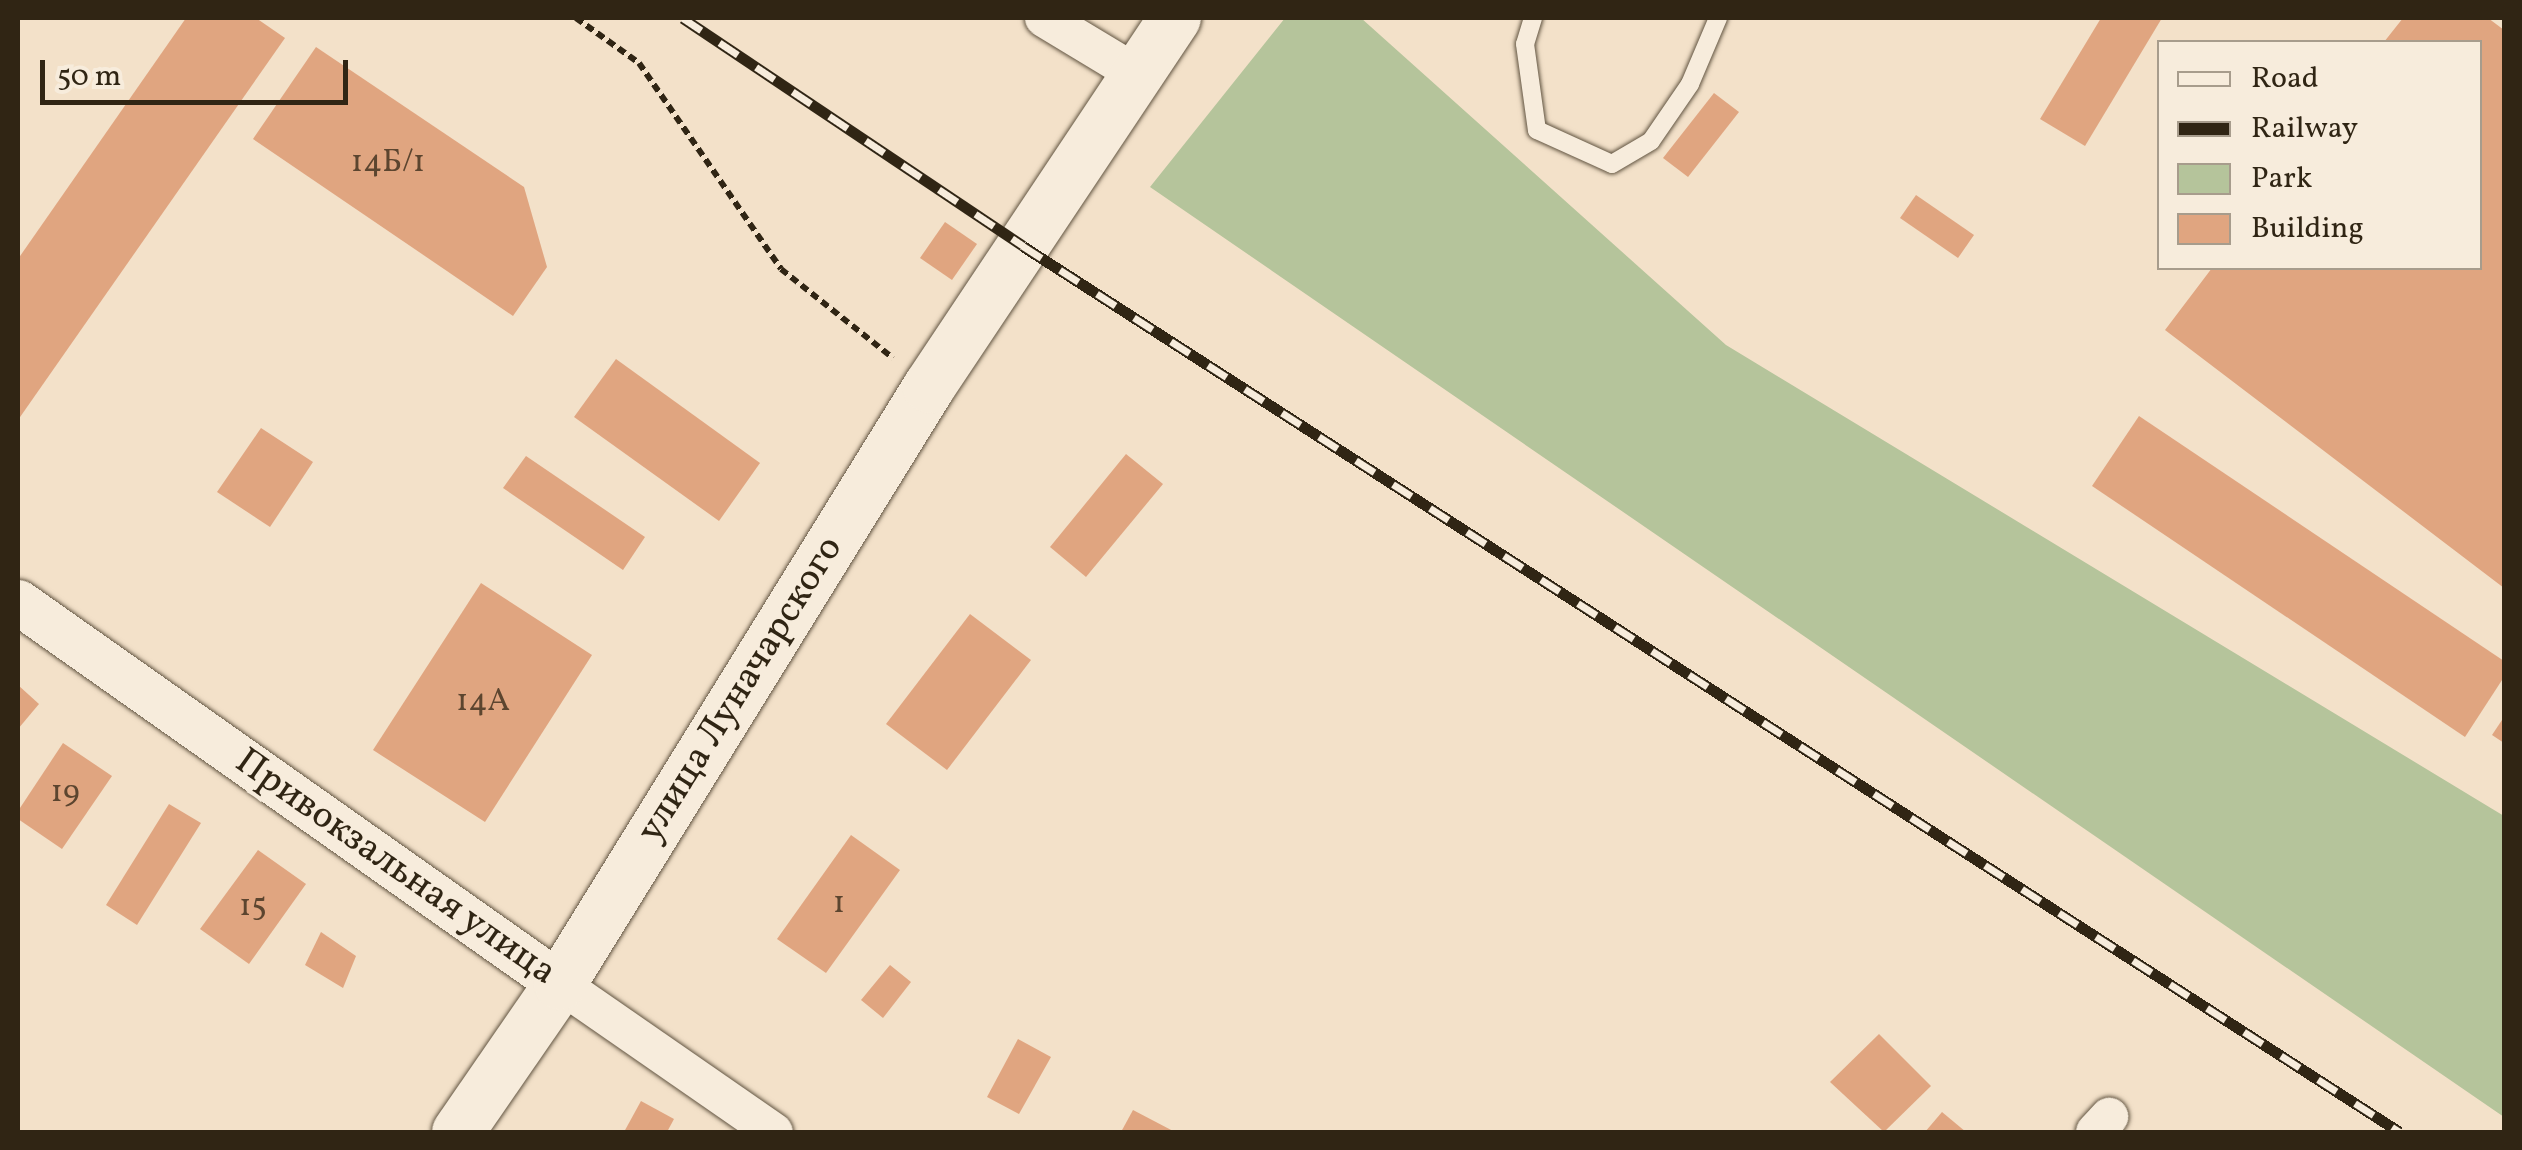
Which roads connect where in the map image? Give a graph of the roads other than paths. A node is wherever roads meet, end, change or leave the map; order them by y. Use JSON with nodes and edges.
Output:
{"nodes":[{"id":1,"x":1044,"y":18,"type":"edge"},
{"id":2,"x":1175,"y":18,"type":"edge"},
{"id":3,"x":1532,"y":18,"type":"edge"},
{"id":4,"x":1718,"y":18,"type":"edge"},
{"id":5,"x":1137,"y":74,"type":"junction"},
{"id":6,"x":18,"y":602,"type":"edge"},
{"id":7,"x":560,"y":984,"type":"junction"},
{"id":8,"x":458,"y":1132,"type":"edge"},
{"id":9,"x":774,"y":1132,"type":"edge"}],
"edges":[{"from":1,"to":5,"type":"street"},
{"from":2,"to":5,"type":"main road","name":"улица Луначарского"},
{"from":3,"to":4,"type":"lane"},
{"from":5,"to":7,"type":"main road","name":"улица Луначарского"},
{"from":6,"to":7,"type":"street","name":"Привокзальная улица"},
{"from":7,"to":8,"type":"main road","name":"улица Луначарского"},
{"from":7,"to":9,"type":"street","name":"Привокзальная улица"}]}
